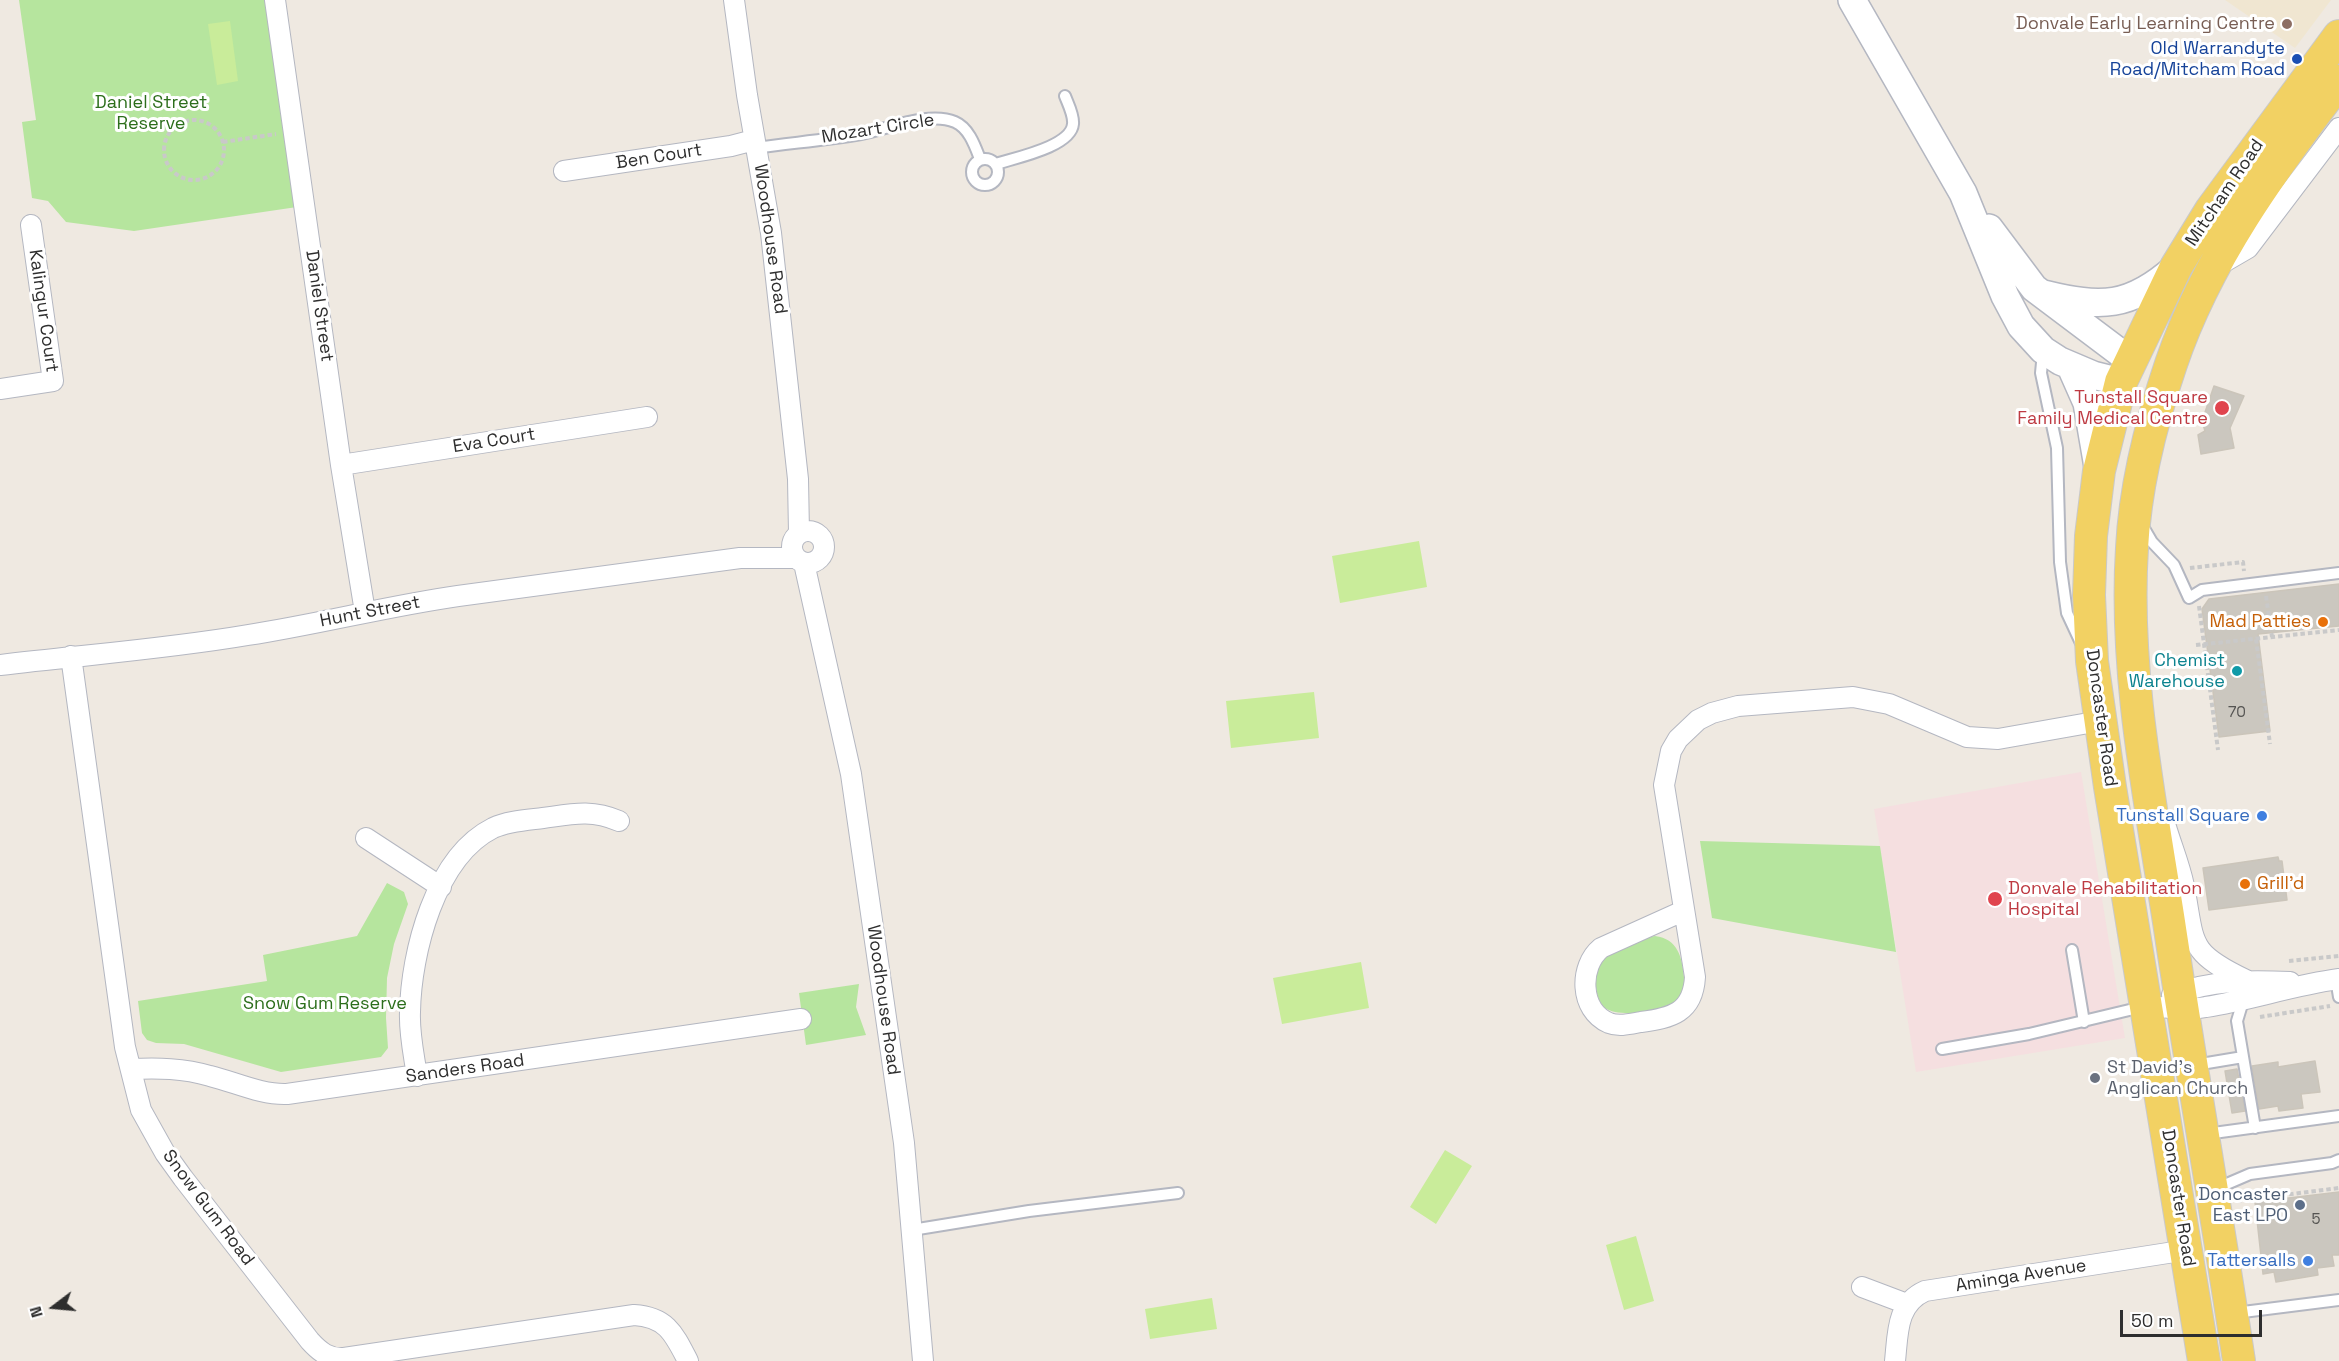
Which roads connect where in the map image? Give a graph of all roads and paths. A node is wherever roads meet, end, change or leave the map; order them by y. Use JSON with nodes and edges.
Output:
{"nodes":[{"id":1,"x":275,"y":0,"type":"edge"},
{"id":2,"x":734,"y":0,"type":"edge"},
{"id":3,"x":1840,"y":0,"type":"edge"},
{"id":4,"x":1852,"y":0,"type":"edge"},
{"id":5,"x":2339,"y":36,"type":"edge"},
{"id":6,"x":1874,"y":38,"type":"junction"},
{"id":7,"x":2339,"y":81,"type":"edge"},
{"id":8,"x":1065,"y":96,"type":"dead end"},
{"id":9,"x":2339,"y":128,"type":"edge"},
{"id":10,"x":294,"y":132,"type":"junction"},
{"id":11,"x":223,"y":142,"type":"junction"},
{"id":12,"x":755,"y":144,"type":"junction"},
{"id":13,"x":980,"y":159,"type":"junction"},
{"id":14,"x":996,"y":164,"type":"junction"},
{"id":15,"x":564,"y":171,"type":"dead end"},
{"id":16,"x":1963,"y":194,"type":"junction"},
{"id":17,"x":31,"y":225,"type":"dead end"},
{"id":18,"x":2176,"y":267,"type":"junction"},
{"id":19,"x":2212,"y":270,"type":"junction"},
{"id":20,"x":2040,"y":293,"type":"junction"},
{"id":21,"x":2079,"y":324,"type":"junction"},
{"id":22,"x":2043,"y":350,"type":"junction"},
{"id":23,"x":2071,"y":367,"type":"junction"},
{"id":24,"x":2126,"y":372,"type":"junction"},
{"id":25,"x":0,"y":389,"type":"edge"},
{"id":26,"x":2162,"y":392,"type":"junction"},
{"id":27,"x":647,"y":417,"type":"dead end"},
{"id":28,"x":341,"y":465,"type":"junction"},
{"id":29,"x":2099,"y":471,"type":"junction"},
{"id":30,"x":2135,"y":513,"type":"junction"},
{"id":31,"x":2091,"y":536,"type":"junction"},
{"id":32,"x":805,"y":548,"type":"junction"},
{"id":33,"x":2190,"y":568,"type":"dead end"},
{"id":34,"x":2339,"y":573,"type":"edge"},
{"id":35,"x":2192,"y":596,"type":"junction"},
{"id":36,"x":365,"y":612,"type":"junction"},
{"id":37,"x":2339,"y":630,"type":"edge"},
{"id":38,"x":2256,"y":639,"type":"junction"},
{"id":39,"x":2196,"y":645,"type":"dead end"},
{"id":40,"x":2204,"y":645,"type":"junction"},
{"id":41,"x":71,"y":656,"type":"junction"},
{"id":42,"x":2092,"y":661,"type":"junction"},
{"id":43,"x":0,"y":665,"type":"edge"},
{"id":44,"x":2100,"y":721,"type":"junction"},
{"id":45,"x":2270,"y":744,"type":"dead end"},
{"id":46,"x":2218,"y":750,"type":"dead end"},
{"id":47,"x":2145,"y":765,"type":"junction"},
{"id":48,"x":619,"y":821,"type":"dead end"},
{"id":49,"x":366,"y":838,"type":"dead end"},
{"id":50,"x":441,"y":886,"type":"junction"},
{"id":51,"x":1683,"y":911,"type":"junction"},
{"id":52,"x":2072,"y":950,"type":"dead end"},
{"id":53,"x":2246,"y":980,"type":"junction"},
{"id":54,"x":2308,"y":983,"type":"junction"},
{"id":55,"x":2338,"y":985,"type":"edge"},
{"id":56,"x":2182,"y":1000,"type":"junction"},
{"id":57,"x":2243,"y":1001,"type":"junction"},
{"id":58,"x":2339,"y":1005,"type":"edge"},
{"id":59,"x":2145,"y":1006,"type":"junction"},
{"id":60,"x":801,"y":1019,"type":"dead end"},
{"id":61,"x":2237,"y":1021,"type":"junction"},
{"id":62,"x":2084,"y":1022,"type":"junction"},
{"id":63,"x":1942,"y":1049,"type":"dead end"},
{"id":64,"x":2243,"y":1057,"type":"junction"},
{"id":65,"x":2192,"y":1065,"type":"junction"},
{"id":66,"x":131,"y":1069,"type":"junction"},
{"id":67,"x":417,"y":1076,"type":"junction"},
{"id":68,"x":2339,"y":1116,"type":"edge"},
{"id":69,"x":2255,"y":1128,"type":"junction"},
{"id":70,"x":2203,"y":1134,"type":"junction"},
{"id":71,"x":2339,"y":1160,"type":"edge"},
{"id":72,"x":2339,"y":1188,"type":"edge"},
{"id":73,"x":1178,"y":1193,"type":"dead end"},
{"id":74,"x":2224,"y":1195,"type":"junction"},
{"id":75,"x":912,"y":1230,"type":"junction"},
{"id":76,"x":2187,"y":1250,"type":"junction"},
{"id":77,"x":1862,"y":1287,"type":"dead end"},
{"id":78,"x":2339,"y":1300,"type":"edge"},
{"id":79,"x":1907,"y":1304,"type":"junction"},
{"id":80,"x":2232,"y":1313,"type":"junction"},
{"id":81,"x":688,"y":1361,"type":"edge"},
{"id":82,"x":923,"y":1361,"type":"edge"},
{"id":83,"x":1895,"y":1361,"type":"edge"},
{"id":84,"x":2204,"y":1361,"type":"edge"},
{"id":85,"x":2240,"y":1361,"type":"edge"}],
"edges":[{"from":1,"to":10,"type":"street","name":"Daniel Street"},
{"from":2,"to":12,"type":"street","name":"Woodhouse Road"},
{"from":3,"to":6,"type":"main road"},
{"from":4,"to":6,"type":"main road"},
{"from":5,"to":18,"type":"main road","name":"Mitcham Road"},
{"from":6,"to":16,"type":"main road"},
{"from":7,"to":19,"type":"main road","name":"Mitcham Road"},
{"from":8,"to":14,"type":"lane"},
{"from":9,"to":19,"type":"street"},
{"from":10,"to":11,"type":"path"},
{"from":10,"to":28,"type":"street","name":"Daniel Street"},
{"from":11,"to":11,"type":"path"},
{"from":12,"to":13,"type":"lane","name":"Mozart Circle"},
{"from":12,"to":15,"type":"street","name":"Ben Court"},
{"from":12,"to":32,"type":"street","name":"Woodhouse Road"},
{"from":13,"to":14,"type":"lane"},
{"from":13,"to":14,"type":"lane"},
{"from":16,"to":20,"type":"main road"},
{"from":16,"to":22,"type":"main road"},
{"from":17,"to":25,"type":"street","name":"Kalingur Court"},
{"from":18,"to":20,"type":"main road"},
{"from":18,"to":24,"type":"main road","name":"Mitcham Road"},
{"from":19,"to":26,"type":"main road","name":"Mitcham Road"},
{"from":20,"to":21,"type":"main road"},
{"from":21,"to":22,"type":"main road"},
{"from":21,"to":24,"type":"main road"},
{"from":22,"to":23,"type":"main road"},
{"from":22,"to":42,"type":"lane"},
{"from":23,"to":24,"type":"main road"},
{"from":23,"to":29,"type":"main road"},
{"from":24,"to":26,"type":"main road"},
{"from":24,"to":29,"type":"main road","name":"Doncaster Road"},
{"from":26,"to":30,"type":"main road","name":"Doncaster Road"},
{"from":27,"to":28,"type":"street","name":"Eva Court"},
{"from":28,"to":36,"type":"street","name":"Daniel Street"},
{"from":29,"to":31,"type":"main road","name":"Doncaster Road"},
{"from":30,"to":31,"type":"main road"},
{"from":30,"to":35,"type":"lane"},
{"from":30,"to":47,"type":"main road","name":"Doncaster Road"},
{"from":31,"to":42,"type":"main road","name":"Doncaster Road"},
{"from":32,"to":36,"type":"street","name":"Hunt Street"},
{"from":32,"to":75,"type":"street","name":"Woodhouse Road"},
{"from":33,"to":35,"type":"path"},
{"from":34,"to":35,"type":"lane"},
{"from":35,"to":40,"type":"path"},
{"from":36,"to":41,"type":"street","name":"Hunt Street"},
{"from":37,"to":38,"type":"path"},
{"from":38,"to":40,"type":"path"},
{"from":38,"to":45,"type":"path"},
{"from":39,"to":40,"type":"path"},
{"from":40,"to":46,"type":"path"},
{"from":41,"to":43,"type":"street","name":"Hunt Street"},
{"from":41,"to":66,"type":"street","name":"Snow Gum Road"},
{"from":42,"to":44,"type":"main road","name":"Doncaster Road"},
{"from":44,"to":51,"type":"street"},
{"from":44,"to":59,"type":"main road","name":"Doncaster Road"},
{"from":47,"to":53,"type":"street"},
{"from":47,"to":56,"type":"main road","name":"Doncaster Road"},
{"from":48,"to":50,"type":"street"},
{"from":49,"to":50,"type":"street"},
{"from":50,"to":67,"type":"street"},
{"from":51,"to":51,"type":"street"},
{"from":52,"to":62,"type":"lane"},
{"from":53,"to":54,"type":"street"},
{"from":53,"to":56,"type":"street"},
{"from":54,"to":55,"type":"street"},
{"from":54,"to":57,"type":"street"},
{"from":56,"to":57,"type":"street"},
{"from":56,"to":59,"type":"street"},
{"from":56,"to":65,"type":"main road","name":"Doncaster Road"},
{"from":57,"to":61,"type":"lane"},
{"from":58,"to":61,"type":"path"},
{"from":59,"to":62,"type":"lane"},
{"from":59,"to":76,"type":"main road","name":"Doncaster Road"},
{"from":60,"to":67,"type":"street","name":"Sanders Road"},
{"from":61,"to":64,"type":"lane"},
{"from":62,"to":63,"type":"lane"},
{"from":64,"to":65,"type":"lane"},
{"from":64,"to":69,"type":"lane"},
{"from":65,"to":70,"type":"main road","name":"Doncaster Road"},
{"from":66,"to":67,"type":"street","name":"Sanders Road"},
{"from":66,"to":81,"type":"street","name":"Snow Gum Road"},
{"from":68,"to":69,"type":"lane"},
{"from":69,"to":70,"type":"lane"},
{"from":70,"to":74,"type":"main road","name":"Doncaster Road"},
{"from":71,"to":74,"type":"lane"},
{"from":72,"to":74,"type":"path"},
{"from":73,"to":75,"type":"lane"},
{"from":74,"to":80,"type":"main road","name":"Doncaster Road"},
{"from":75,"to":82,"type":"street","name":"Woodhouse Road"},
{"from":76,"to":79,"type":"street","name":"Aminga Avenue"},
{"from":76,"to":84,"type":"main road","name":"Doncaster Road"},
{"from":77,"to":79,"type":"street"},
{"from":78,"to":80,"type":"lane"},
{"from":79,"to":83,"type":"street"},
{"from":80,"to":85,"type":"main road","name":"Doncaster Road"}]}
